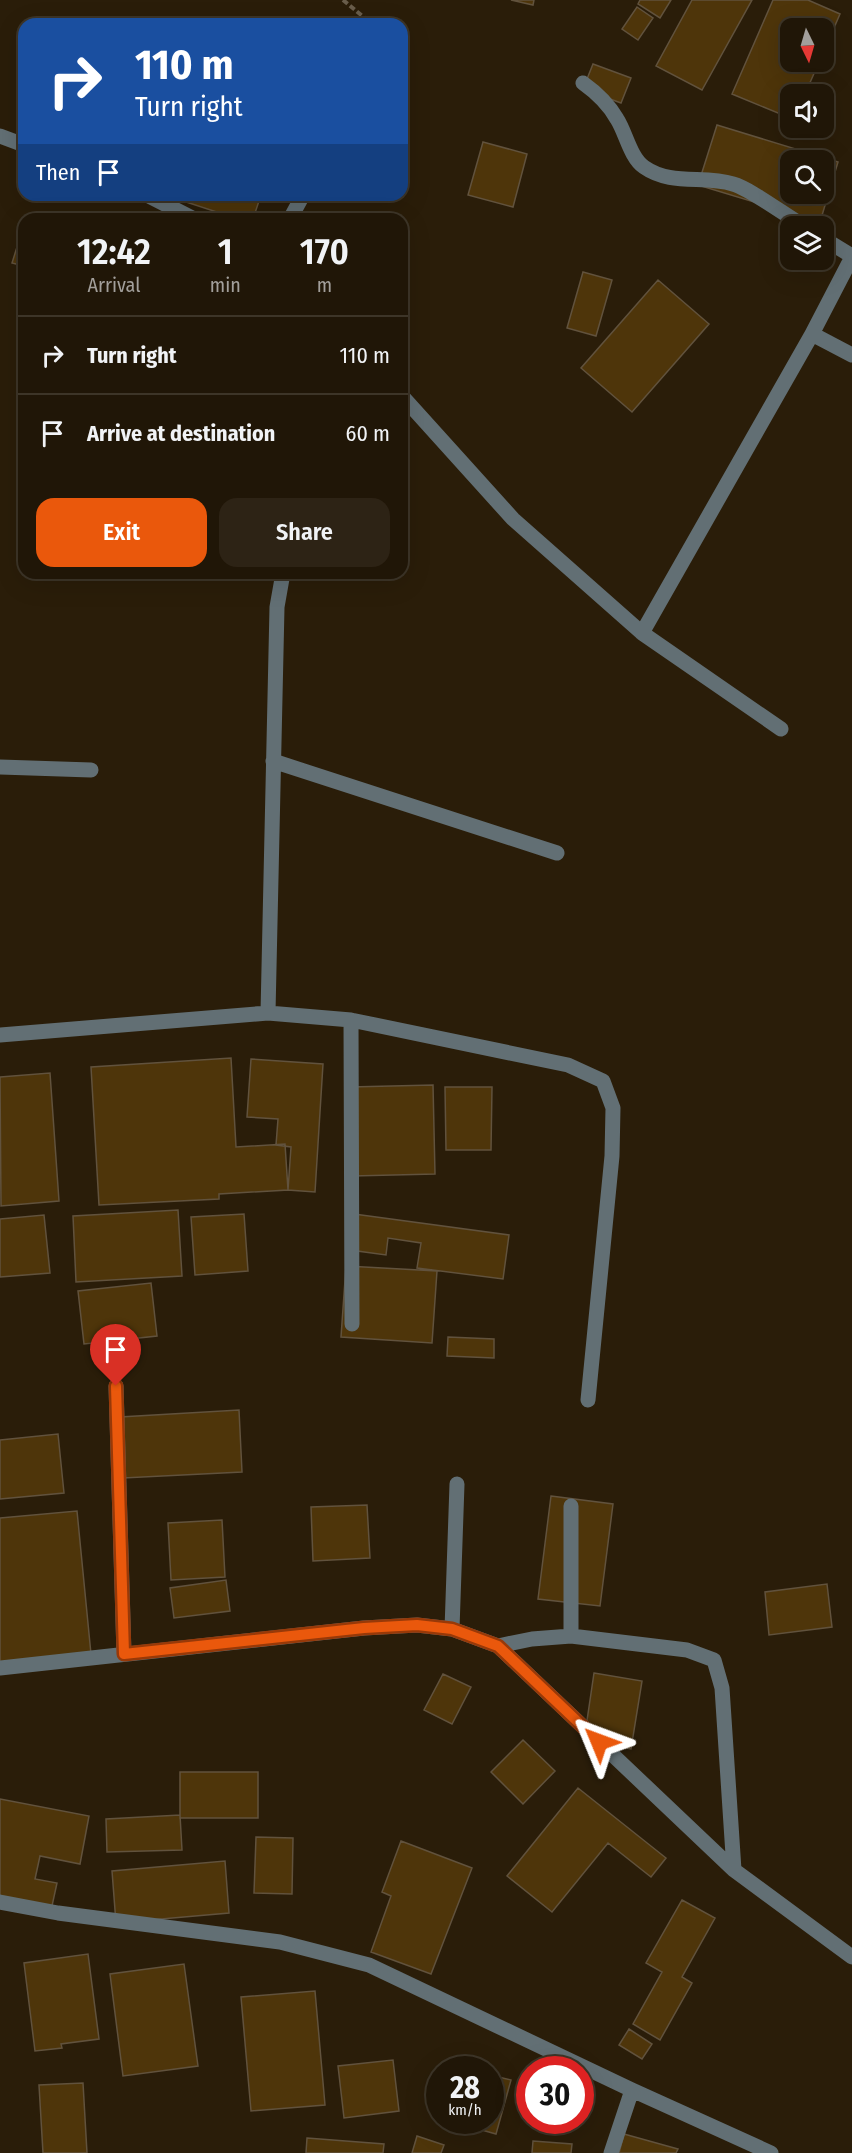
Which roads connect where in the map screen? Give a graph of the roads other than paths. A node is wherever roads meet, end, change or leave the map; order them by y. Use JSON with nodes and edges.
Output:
{"nodes":[{"id":1,"x":583,"y":83,"type":"dead end"},
{"id":2,"x":0,"y":136,"type":"edge"},
{"id":3,"x":18,"y":143,"type":"edge"},
{"id":4,"x":159,"y":201,"type":"edge"},
{"id":5,"x":182,"y":213,"type":"edge"},
{"id":6,"x":788,"y":216,"type":"edge"},
{"id":7,"x":834,"y":245,"type":"edge"},
{"id":8,"x":852,"y":257,"type":"edge"},
{"id":9,"x":812,"y":334,"type":"junction"},
{"id":10,"x":852,"y":355,"type":"edge"},
{"id":11,"x":408,"y":403,"type":"edge"},
{"id":12,"x":282,"y":579,"type":"edge"},
{"id":13,"x":642,"y":633,"type":"junction"},
{"id":14,"x":781,"y":729,"type":"dead end"},
{"id":15,"x":273,"y":760,"type":"junction"},
{"id":16,"x":0,"y":767,"type":"edge"},
{"id":17,"x":92,"y":770,"type":"dead end"},
{"id":18,"x":557,"y":853,"type":"dead end"},
{"id":19,"x":268,"y":1013,"type":"junction"},
{"id":20,"x":351,"y":1020,"type":"junction"},
{"id":21,"x":0,"y":1035,"type":"edge"},
{"id":22,"x":352,"y":1324,"type":"dead end"},
{"id":23,"x":116,"y":1386,"type":"dead end"},
{"id":24,"x":588,"y":1400,"type":"dead end"},
{"id":25,"x":458,"y":1484,"type":"dead end"},
{"id":26,"x":571,"y":1506,"type":"dead end"},
{"id":27,"x":452,"y":1629,"type":"junction"},
{"id":28,"x":571,"y":1636,"type":"junction"},
{"id":29,"x":498,"y":1646,"type":"junction"},
{"id":30,"x":124,"y":1654,"type":"junction"},
{"id":31,"x":0,"y":1668,"type":"edge"},
{"id":32,"x":734,"y":1870,"type":"junction"},
{"id":33,"x":0,"y":1902,"type":"edge"},
{"id":34,"x":852,"y":1957,"type":"edge"},
{"id":35,"x":632,"y":2090,"type":"junction"},
{"id":36,"x":611,"y":2153,"type":"edge"},
{"id":37,"x":771,"y":2153,"type":"edge"}],
"edges":[{"from":1,"to":6,"type":"street"},
{"from":2,"to":3,"type":"street"},
{"from":4,"to":5,"type":"street"},
{"from":7,"to":8,"type":"street"},
{"from":8,"to":9,"type":"street"},
{"from":9,"to":10,"type":"street"},
{"from":9,"to":13,"type":"street"},
{"from":11,"to":13,"type":"street"},
{"from":12,"to":15,"type":"street"},
{"from":13,"to":14,"type":"street"},
{"from":15,"to":18,"type":"street"},
{"from":15,"to":19,"type":"street"},
{"from":16,"to":17,"type":"street"},
{"from":19,"to":20,"type":"street"},
{"from":19,"to":21,"type":"street"},
{"from":20,"to":22,"type":"street"},
{"from":20,"to":24,"type":"street"},
{"from":23,"to":30,"type":"street"},
{"from":25,"to":27,"type":"street"},
{"from":26,"to":28,"type":"street"},
{"from":27,"to":29,"type":"street"},
{"from":27,"to":30,"type":"street"},
{"from":28,"to":29,"type":"street"},
{"from":28,"to":32,"type":"street"},
{"from":29,"to":32,"type":"street"},
{"from":30,"to":31,"type":"street"},
{"from":32,"to":34,"type":"street"},
{"from":33,"to":35,"type":"street"},
{"from":35,"to":36,"type":"street"},
{"from":35,"to":37,"type":"street"}]}
